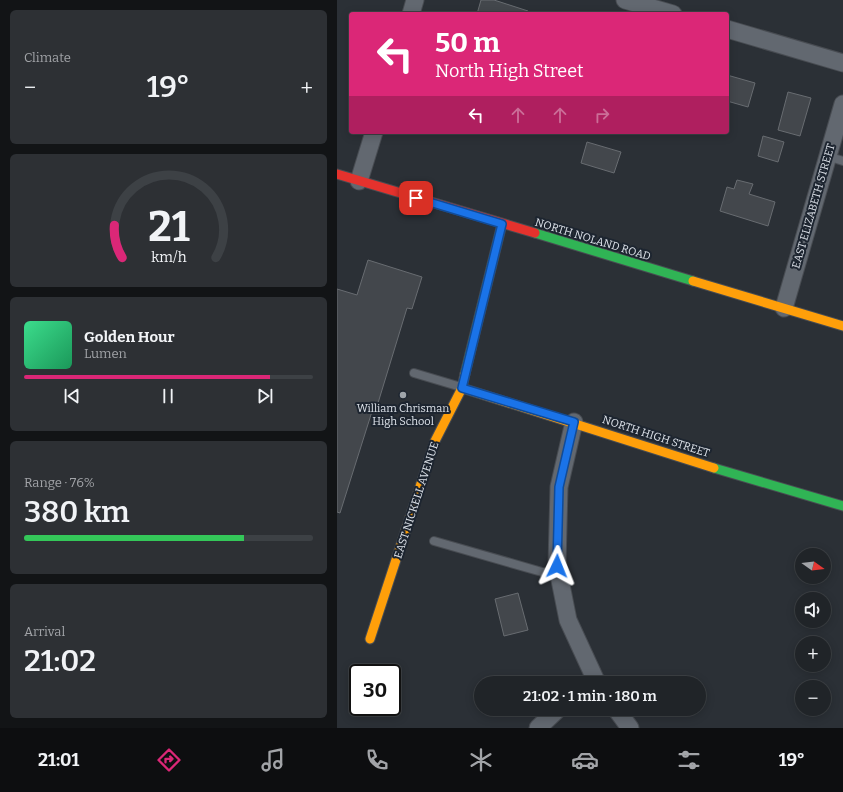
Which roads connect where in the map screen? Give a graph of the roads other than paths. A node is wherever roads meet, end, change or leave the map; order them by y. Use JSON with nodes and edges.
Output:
{"nodes":[{"id":1,"x":415,"y":0,"type":"edge"},
{"id":2,"x":625,"y":0,"type":"edge"},
{"id":3,"x":412,"y":12,"type":"edge"},
{"id":4,"x":666,"y":12,"type":"edge"},
{"id":5,"x":729,"y":31,"type":"edge"},
{"id":6,"x":843,"y":63,"type":"edge"},
{"id":7,"x":843,"y":104,"type":"edge"},
{"id":8,"x":373,"y":134,"type":"edge"},
{"id":9,"x":835,"y":158,"type":"edge"},
{"id":10,"x":337,"y":174,"type":"edge"},
{"id":11,"x":359,"y":181,"type":"junction"},
{"id":12,"x":502,"y":224,"type":"junction"},
{"id":13,"x":784,"y":308,"type":"junction"},
{"id":14,"x":843,"y":326,"type":"edge"},
{"id":15,"x":414,"y":373,"type":"dead end"},
{"id":16,"x":462,"y":388,"type":"junction"},
{"id":17,"x":574,"y":422,"type":"junction"},
{"id":18,"x":843,"y":506,"type":"edge"},
{"id":19,"x":434,"y":541,"type":"dead end"},
{"id":20,"x":559,"y":573,"type":"junction"},
{"id":21,"x":370,"y":639,"type":"dead end"},
{"id":22,"x":592,"y":676,"type":"edge"},
{"id":23,"x":551,"y":716,"type":"edge"},
{"id":24,"x":621,"y":716,"type":"edge"},
{"id":25,"x":538,"y":728,"type":"edge"},
{"id":26,"x":630,"y":728,"type":"edge"}],
"edges":[{"from":1,"to":3,"type":"street"},
{"from":2,"to":4,"type":"street"},
{"from":5,"to":6,"type":"street"},
{"from":7,"to":9,"type":"street","name":"EAST ELIZABETH STREET"},
{"from":8,"to":11,"type":"street"},
{"from":9,"to":13,"type":"street","name":"EAST ELIZABETH STREET"},
{"from":10,"to":11,"type":"street","name":"NORTH NOLAND ROAD"},
{"from":11,"to":12,"type":"street","name":"NORTH NOLAND ROAD"},
{"from":12,"to":13,"type":"street","name":"NORTH NOLAND ROAD"},
{"from":12,"to":16,"type":"street","name":"EAST NICKELL AVENUE"},
{"from":13,"to":14,"type":"street","name":"NORTH NOLAND ROAD"},
{"from":15,"to":16,"type":"lane"},
{"from":16,"to":17,"type":"street","name":"NORTH HIGH STREET"},
{"from":16,"to":21,"type":"street","name":"EAST NICKELL AVENUE"},
{"from":17,"to":18,"type":"street","name":"NORTH HIGH STREET"},
{"from":17,"to":20,"type":"street"},
{"from":19,"to":20,"type":"lane"},
{"from":20,"to":22,"type":"street"},
{"from":23,"to":25,"type":"street"},
{"from":24,"to":26,"type":"street"}]}
